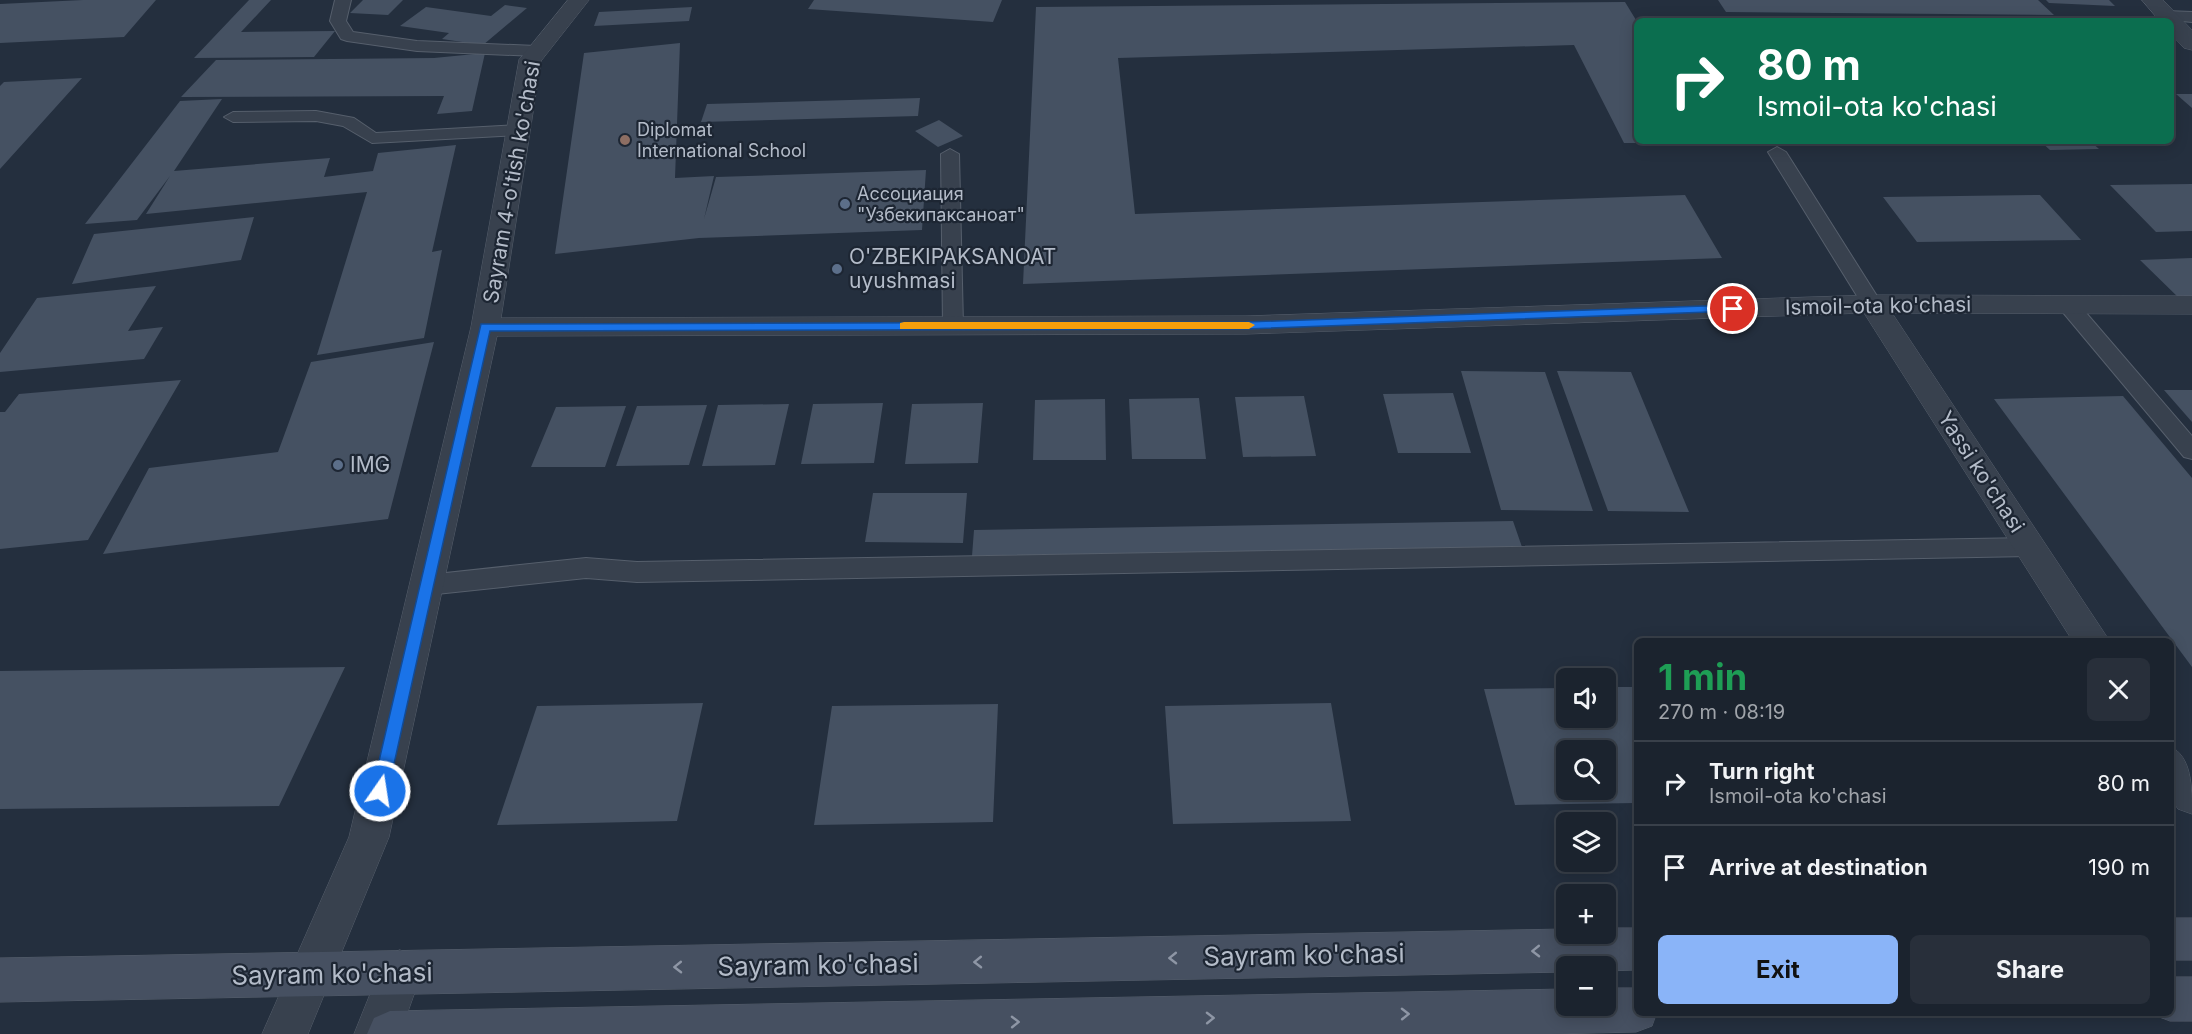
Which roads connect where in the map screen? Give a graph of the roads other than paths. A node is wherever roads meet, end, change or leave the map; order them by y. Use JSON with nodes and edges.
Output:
{"nodes":[{"id":1,"x":343,"y":0,"type":"edge"},
{"id":2,"x":579,"y":0,"type":"edge"},
{"id":3,"x":2159,"y":8,"type":"edge"},
{"id":4,"x":2192,"y":17,"type":"edge"},
{"id":5,"x":2174,"y":24,"type":"edge"},
{"id":6,"x":2192,"y":43,"type":"edge"},
{"id":7,"x":536,"y":51,"type":"junction"},
{"id":8,"x":233,"y":117,"type":"dead end"},
{"id":9,"x":519,"y":130,"type":"junction"},
{"id":10,"x":1777,"y":152,"type":"dead end"},
{"id":11,"x":950,"y":154,"type":"dead end"},
{"id":12,"x":1872,"y":304,"type":"junction"},
{"id":13,"x":2068,"y":305,"type":"junction"},
{"id":14,"x":2192,"y":306,"type":"edge"},
{"id":15,"x":953,"y":326,"type":"junction"},
{"id":16,"x":485,"y":327,"type":"junction"},
{"id":17,"x":2192,"y":451,"type":"edge"},
{"id":18,"x":2030,"y":547,"type":"junction"},
{"id":19,"x":427,"y":585,"type":"junction"},
{"id":20,"x":2090,"y":638,"type":"edge"},
{"id":21,"x":2174,"y":769,"type":"edge"},
{"id":22,"x":2192,"y":796,"type":"edge"},
{"id":23,"x":2174,"y":939,"type":"edge"},
{"id":24,"x":2192,"y":939,"type":"edge"},
{"id":25,"x":1634,"y":949,"type":"edge"},
{"id":26,"x":400,"y":972,"type":"junction"},
{"id":27,"x":310,"y":974,"type":"junction"},
{"id":28,"x":0,"y":980,"type":"edge"},
{"id":29,"x":2174,"y":999,"type":"edge"},
{"id":30,"x":2192,"y":999,"type":"edge"},
{"id":31,"x":1634,"y":1010,"type":"edge"},
{"id":32,"x":285,"y":1034,"type":"edge"},
{"id":33,"x":377,"y":1034,"type":"edge"},
{"id":34,"x":390,"y":1034,"type":"edge"}],
"edges":[{"from":1,"to":7,"type":"lane"},
{"from":2,"to":7,"type":"street","name":"Sayram 4-o'tish ko'chasi"},
{"from":3,"to":4,"type":"lane"},
{"from":5,"to":6,"type":"street"},
{"from":7,"to":9,"type":"street","name":"Sayram 4-o'tish ko'chasi"},
{"from":8,"to":9,"type":"lane"},
{"from":9,"to":16,"type":"street","name":"Sayram 4-o'tish ko'chasi"},
{"from":10,"to":12,"type":"lane"},
{"from":11,"to":15,"type":"lane"},
{"from":12,"to":13,"type":"street","name":"Ismoil-ota ko'chasi"},
{"from":12,"to":15,"type":"street","name":"Ismoil-ota ko'chasi"},
{"from":12,"to":18,"type":"street","name":"Yassi ko'chasi"},
{"from":13,"to":14,"type":"street","name":"Ismoil-ota ko'chasi"},
{"from":13,"to":17,"type":"lane"},
{"from":15,"to":16,"type":"street","name":"Ismoil-ota ko'chasi"},
{"from":16,"to":19,"type":"street","name":"Sayram 4-o'tish ko'chasi"},
{"from":18,"to":19,"type":"lane"},
{"from":18,"to":20,"type":"street","name":"Yassi ko'chasi"},
{"from":19,"to":27,"type":"street","name":"Sayram 4-o'tish ko'chasi"},
{"from":21,"to":22,"type":"street"},
{"from":23,"to":24,"type":"street"},
{"from":25,"to":26,"type":"street","name":"Sayram ko'chasi","one_way":true},
{"from":26,"to":27,"type":"street","name":"Sayram ko'chasi"},
{"from":26,"to":33,"type":"street"},
{"from":27,"to":28,"type":"street","name":"Sayram ko'chasi"},
{"from":27,"to":32,"type":"street","name":"Sayram 4-o'tish ko'chasi"},
{"from":29,"to":30,"type":"street"},
{"from":34,"to":31,"type":"street","one_way":true}]}
